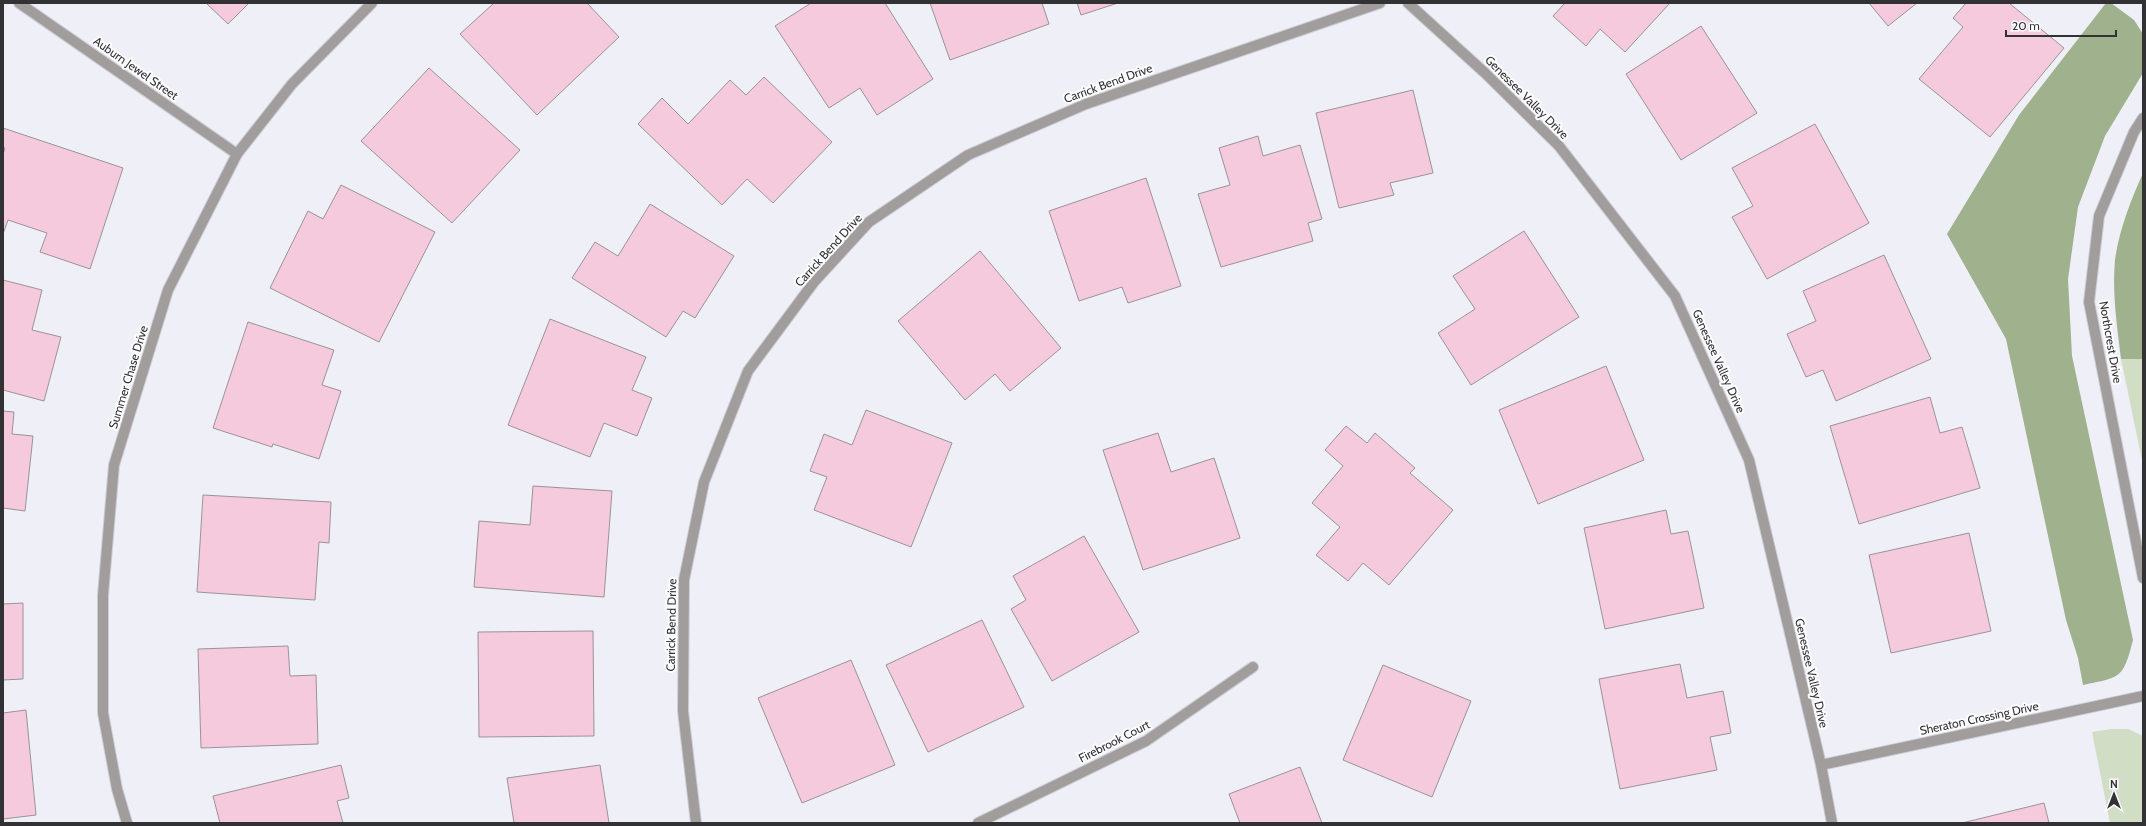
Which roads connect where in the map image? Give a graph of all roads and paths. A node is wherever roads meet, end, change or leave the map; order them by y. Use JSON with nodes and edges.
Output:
{"nodes":[{"id":1,"x":19,"y":3,"type":"edge"},
{"id":2,"x":372,"y":3,"type":"edge"},
{"id":3,"x":1380,"y":3,"type":"edge"},
{"id":4,"x":1408,"y":3,"type":"edge"},
{"id":5,"x":2143,"y":118,"type":"edge"},
{"id":6,"x":237,"y":154,"type":"junction"},
{"id":7,"x":2143,"y":578,"type":"edge"},
{"id":8,"x":1253,"y":667,"type":"dead end"},
{"id":9,"x":2143,"y":696,"type":"edge"},
{"id":10,"x":1820,"y":765,"type":"junction"},
{"id":11,"x":127,"y":823,"type":"edge"},
{"id":12,"x":696,"y":823,"type":"edge"},
{"id":13,"x":978,"y":823,"type":"edge"},
{"id":14,"x":1832,"y":823,"type":"edge"}],
"edges":[{"from":1,"to":6,"type":"street","name":"Auburn Jewel Street"},
{"from":2,"to":6,"type":"street","name":"Summer Chase Drive"},
{"from":3,"to":12,"type":"street","name":"Carrick Bend Drive"},
{"from":4,"to":10,"type":"street","name":"Genessee Valley Drive"},
{"from":5,"to":7,"type":"street","name":"Northcrest Drive"},
{"from":6,"to":11,"type":"street","name":"Summer Chase Drive"},
{"from":8,"to":13,"type":"street","name":"Firebrook Court"},
{"from":9,"to":10,"type":"street","name":"Sheraton Crossing Drive"},
{"from":10,"to":14,"type":"street","name":"Genessee Valley Drive"}]}
